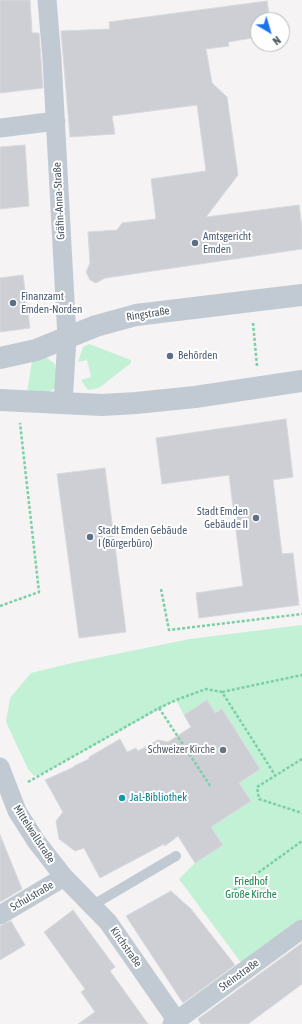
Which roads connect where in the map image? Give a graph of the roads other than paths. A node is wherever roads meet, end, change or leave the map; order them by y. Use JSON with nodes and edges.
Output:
{"nodes":[{"id":1,"x":46,"y":0,"type":"edge"},
{"id":2,"x":56,"y":121,"type":"junction"},
{"id":3,"x":0,"y":128,"type":"edge"},
{"id":4,"x":302,"y":295,"type":"edge"},
{"id":5,"x":67,"y":338,"type":"junction"},
{"id":6,"x":0,"y":358,"type":"edge"},
{"id":7,"x":302,"y":381,"type":"edge"},
{"id":8,"x":10,"y":400,"type":"edge"},
{"id":9,"x":62,"y":403,"type":"junction"},
{"id":10,"x":0,"y":767,"type":"edge"},
{"id":11,"x":7,"y":800,"type":"edge"},
{"id":12,"x":176,"y":856,"type":"dead end"},
{"id":13,"x":64,"y":877,"type":"junction"},
{"id":14,"x":93,"y":905,"type":"junction"},
{"id":15,"x":0,"y":915,"type":"edge"},
{"id":16,"x":302,"y":929,"type":"edge"},
{"id":17,"x":176,"y":1023,"type":"edge"}],
"edges":[{"from":1,"to":2,"type":"street","name":"Gräfin-Anna-Straße"},
{"from":2,"to":3,"type":"street"},
{"from":2,"to":5,"type":"street","name":"Gräfin-Anna-Straße"},
{"from":4,"to":5,"type":"street","name":"Ringstraße"},
{"from":5,"to":6,"type":"street","name":"Ringstraße"},
{"from":5,"to":9,"type":"street","name":"Gräfin-Anna-Straße"},
{"from":7,"to":9,"type":"street"},
{"from":8,"to":9,"type":"street"},
{"from":10,"to":11,"type":"street","name":"Mittelwallstraße"},
{"from":11,"to":13,"type":"street","name":"Mittelwallstraße"},
{"from":12,"to":14,"type":"lane"},
{"from":13,"to":14,"type":"street","name":"Kirchstraße"},
{"from":13,"to":15,"type":"street","name":"Schulstraße"},
{"from":14,"to":17,"type":"street","name":"Kirchstraße"},
{"from":16,"to":17,"type":"street","name":"Steinstraße"}]}
